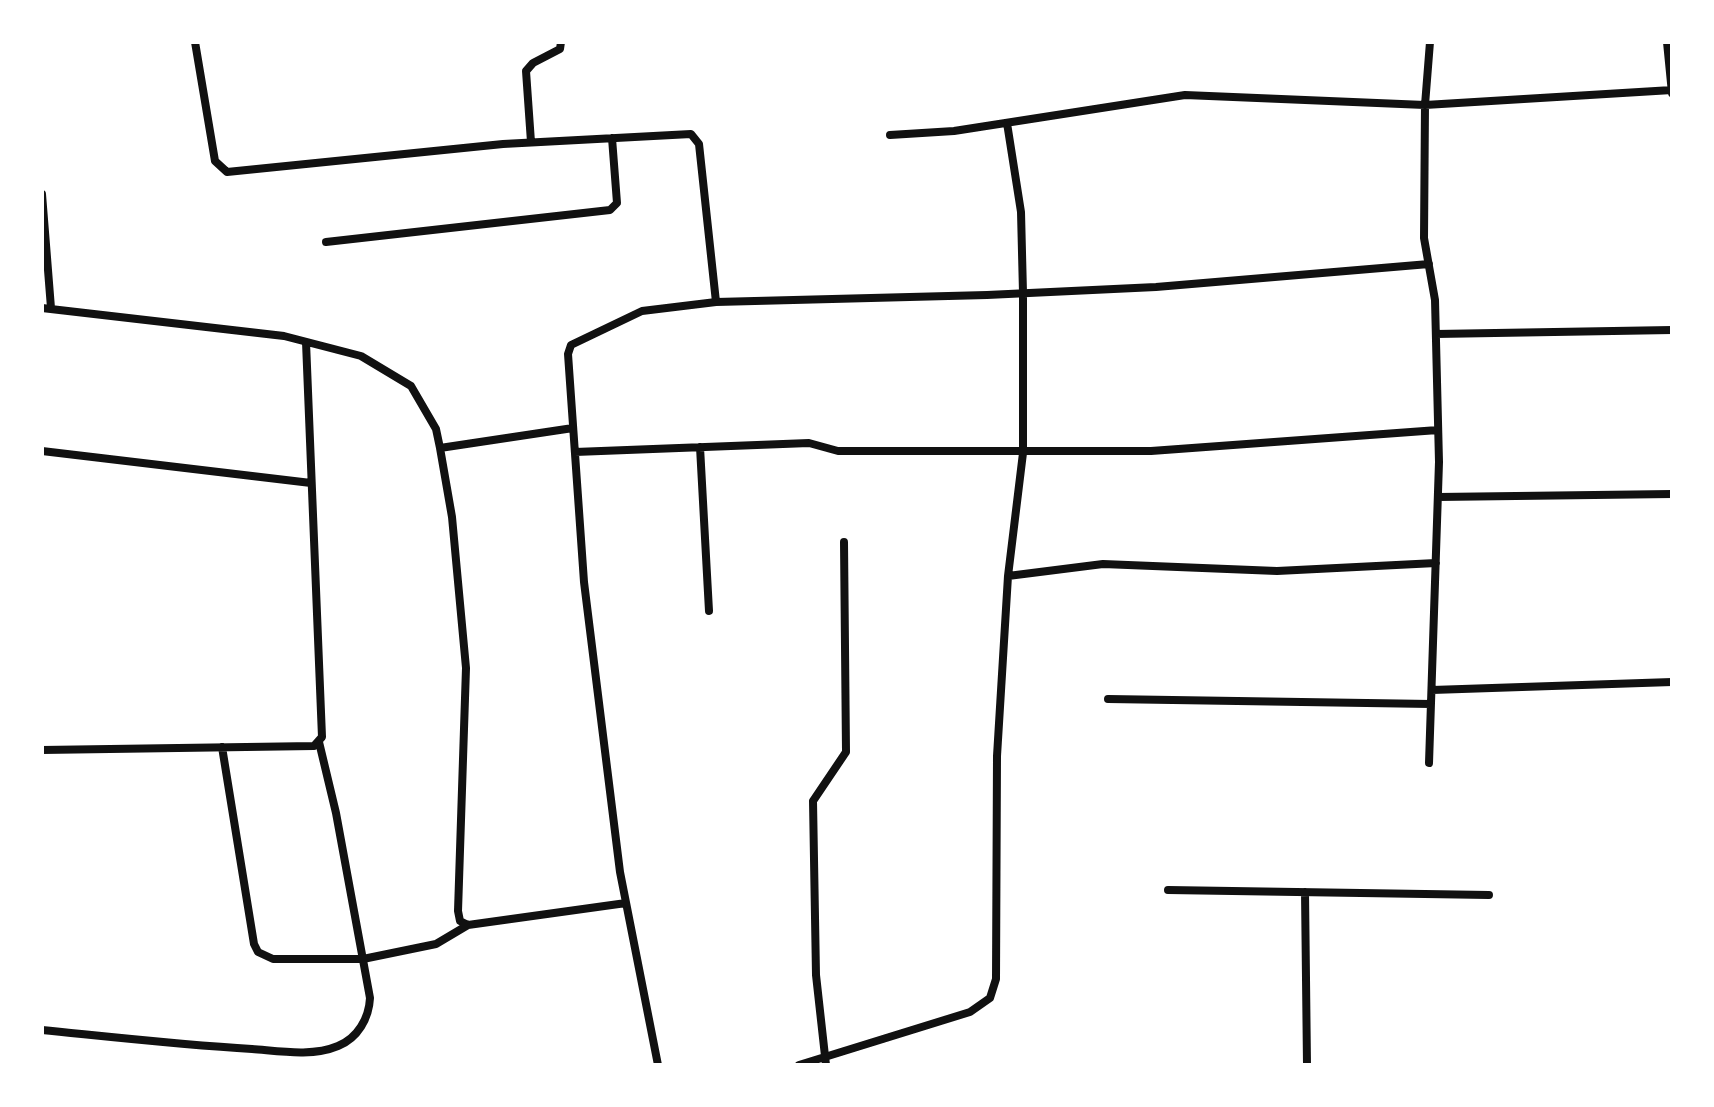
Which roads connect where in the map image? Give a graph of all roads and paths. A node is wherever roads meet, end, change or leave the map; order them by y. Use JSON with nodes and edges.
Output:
{"nodes":[{"id":1,"x":195,"y":42,"type":"edge"},
{"id":2,"x":561,"y":42,"type":"edge"},
{"id":3,"x":1430,"y":42,"type":"edge"},
{"id":4,"x":1667,"y":42,"type":"edge"},
{"id":5,"x":1672,"y":93,"type":"edge"},
{"id":6,"x":1425,"y":105,"type":"junction"},
{"id":7,"x":1007,"y":123,"type":"junction"},
{"id":8,"x":890,"y":135,"type":"dead end"},
{"id":9,"x":612,"y":138,"type":"junction"},
{"id":10,"x":531,"y":142,"type":"junction"},
{"id":11,"x":42,"y":194,"type":"edge"},
{"id":12,"x":326,"y":242,"type":"dead end"},
{"id":13,"x":1429,"y":264,"type":"junction"},
{"id":14,"x":1023,"y":293,"type":"junction"},
{"id":15,"x":716,"y":302,"type":"junction"},
{"id":16,"x":46,"y":308,"type":"edge"},
{"id":17,"x":1672,"y":330,"type":"edge"},
{"id":18,"x":1436,"y":334,"type":"junction"},
{"id":19,"x":306,"y":342,"type":"junction"},
{"id":20,"x":573,"y":428,"type":"junction"},
{"id":21,"x":1438,"y":430,"type":"junction"},
{"id":22,"x":700,"y":447,"type":"junction"},
{"id":23,"x":440,"y":448,"type":"junction"},
{"id":24,"x":42,"y":451,"type":"edge"},
{"id":25,"x":575,"y":452,"type":"junction"},
{"id":26,"x":1023,"y":453,"type":"junction"},
{"id":27,"x":311,"y":483,"type":"junction"},
{"id":28,"x":1672,"y":494,"type":"edge"},
{"id":29,"x":1438,"y":497,"type":"junction"},
{"id":30,"x":844,"y":542,"type":"dead end"},
{"id":31,"x":1436,"y":563,"type":"junction"},
{"id":32,"x":1008,"y":576,"type":"junction"},
{"id":33,"x":709,"y":611,"type":"dead end"},
{"id":34,"x":1672,"y":682,"type":"edge"},
{"id":35,"x":1432,"y":690,"type":"junction"},
{"id":36,"x":1108,"y":699,"type":"dead end"},
{"id":37,"x":1431,"y":704,"type":"junction"},
{"id":38,"x":319,"y":742,"type":"junction"},
{"id":39,"x":222,"y":747,"type":"junction"},
{"id":40,"x":42,"y":750,"type":"edge"},
{"id":41,"x":1429,"y":763,"type":"dead end"},
{"id":42,"x":1168,"y":890,"type":"dead end"},
{"id":43,"x":1305,"y":892,"type":"junction"},
{"id":44,"x":1489,"y":895,"type":"dead end"},
{"id":45,"x":626,"y":903,"type":"junction"},
{"id":46,"x":468,"y":925,"type":"junction"},
{"id":47,"x":363,"y":959,"type":"junction"},
{"id":48,"x":42,"y":1030,"type":"edge"},
{"id":49,"x":827,"y":1054,"type":"junction"},
{"id":50,"x":658,"y":1065,"type":"edge"},
{"id":51,"x":799,"y":1065,"type":"edge"},
{"id":52,"x":826,"y":1065,"type":"edge"},
{"id":53,"x":1307,"y":1065,"type":"edge"}],
"edges":[{"from":1,"to":10,"type":"street"},
{"from":2,"to":10,"type":"street"},
{"from":3,"to":6,"type":"street"},
{"from":4,"to":5,"type":"street"},
{"from":5,"to":6,"type":"street"},
{"from":6,"to":7,"type":"street"},
{"from":6,"to":13,"type":"street"},
{"from":7,"to":8,"type":"street"},
{"from":7,"to":14,"type":"street"},
{"from":9,"to":10,"type":"street"},
{"from":9,"to":12,"type":"street"},
{"from":9,"to":15,"type":"street"},
{"from":11,"to":16,"type":"street"},
{"from":13,"to":14,"type":"street"},
{"from":13,"to":18,"type":"street"},
{"from":14,"to":15,"type":"street"},
{"from":14,"to":26,"type":"street"},
{"from":15,"to":20,"type":"street"},
{"from":16,"to":19,"type":"street"},
{"from":17,"to":18,"type":"street"},
{"from":18,"to":21,"type":"street"},
{"from":19,"to":23,"type":"street"},
{"from":19,"to":27,"type":"street"},
{"from":20,"to":23,"type":"street"},
{"from":20,"to":25,"type":"street"},
{"from":21,"to":26,"type":"street"},
{"from":21,"to":29,"type":"street"},
{"from":22,"to":25,"type":"street"},
{"from":22,"to":26,"type":"street"},
{"from":22,"to":33,"type":"street"},
{"from":23,"to":46,"type":"street"},
{"from":24,"to":27,"type":"street"},
{"from":25,"to":45,"type":"street"},
{"from":26,"to":32,"type":"street"},
{"from":27,"to":38,"type":"street"},
{"from":28,"to":29,"type":"street"},
{"from":29,"to":31,"type":"street"},
{"from":30,"to":49,"type":"street"},
{"from":31,"to":32,"type":"street"},
{"from":31,"to":35,"type":"street"},
{"from":32,"to":49,"type":"street"},
{"from":34,"to":35,"type":"street"},
{"from":35,"to":37,"type":"street"},
{"from":36,"to":37,"type":"street"},
{"from":37,"to":41,"type":"street"},
{"from":38,"to":39,"type":"street"},
{"from":38,"to":47,"type":"street"},
{"from":39,"to":40,"type":"street"},
{"from":39,"to":47,"type":"street"},
{"from":42,"to":43,"type":"street"},
{"from":43,"to":44,"type":"street"},
{"from":43,"to":53,"type":"street"},
{"from":45,"to":46,"type":"street"},
{"from":45,"to":50,"type":"street"},
{"from":46,"to":47,"type":"street"},
{"from":47,"to":48,"type":"street"},
{"from":49,"to":51,"type":"street"},
{"from":49,"to":52,"type":"street"}]}
